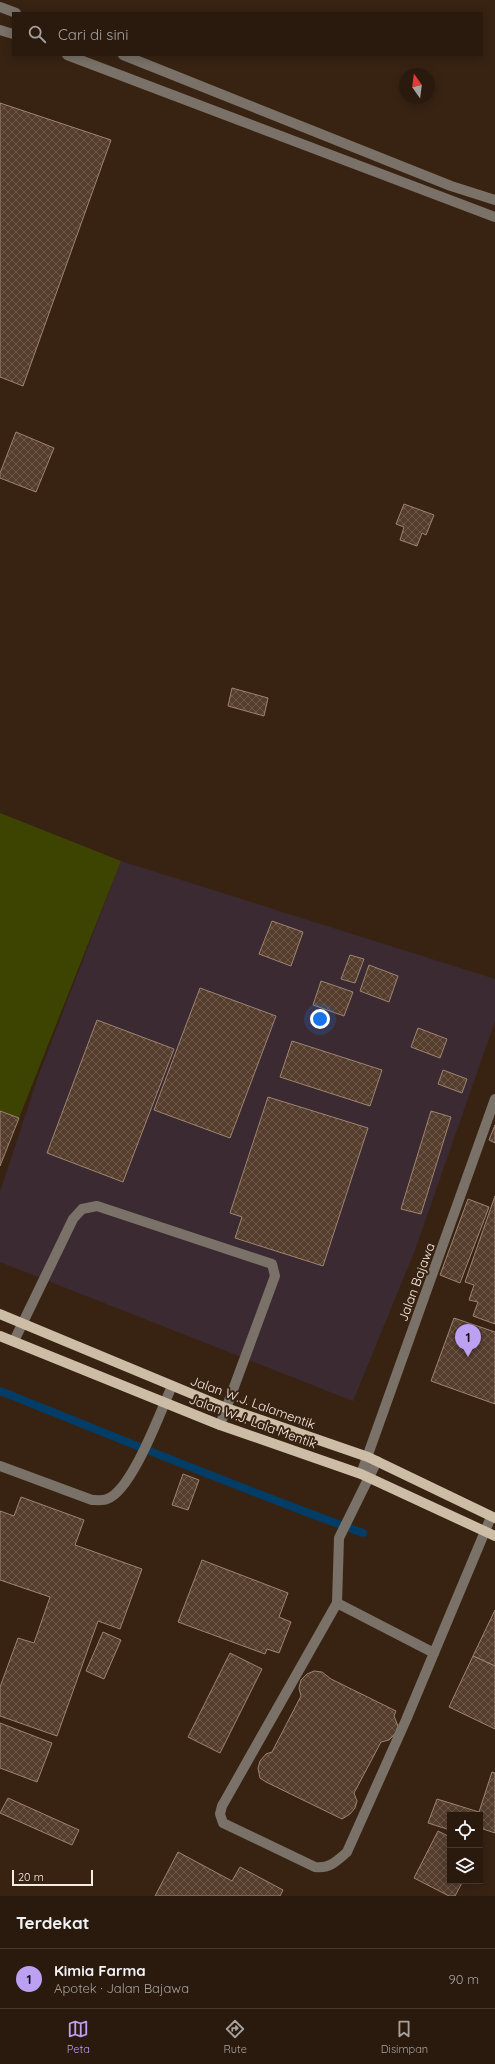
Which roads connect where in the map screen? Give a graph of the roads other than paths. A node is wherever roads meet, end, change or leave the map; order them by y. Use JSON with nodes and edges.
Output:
{"nodes":[{"id":1,"x":0,"y":7,"type":"edge"},
{"id":2,"x":13,"y":12,"type":"edge"},
{"id":3,"x":0,"y":30,"type":"edge"},
{"id":4,"x":12,"y":34,"type":"edge"},
{"id":5,"x":70,"y":56,"type":"edge"},
{"id":6,"x":126,"y":56,"type":"edge"},
{"id":7,"x":334,"y":139,"type":"junction"},
{"id":8,"x":329,"y":154,"type":"junction"},
{"id":9,"x":495,"y":200,"type":"edge"},
{"id":10,"x":495,"y":217,"type":"edge"},
{"id":11,"x":495,"y":1099,"type":"edge"},
{"id":12,"x":1,"y":1318,"type":"edge"},
{"id":13,"x":23,"y":1324,"type":"junction"},
{"id":14,"x":0,"y":1336,"type":"edge"},
{"id":15,"x":14,"y":1341,"type":"junction"},
{"id":16,"x":172,"y":1386,"type":"junction"},
{"id":17,"x":164,"y":1402,"type":"junction"},
{"id":18,"x":226,"y":1408,"type":"junction"},
{"id":19,"x":220,"y":1425,"type":"junction"},
{"id":20,"x":372,"y":1459,"type":"junction"},
{"id":21,"x":0,"y":1466,"type":"edge"},
{"id":22,"x":365,"y":1476,"type":"junction"},
{"id":23,"x":493,"y":1518,"type":"edge"},
{"id":24,"x":490,"y":1534,"type":"edge"},
{"id":25,"x":337,"y":1603,"type":"junction"},
{"id":26,"x":434,"y":1653,"type":"junction"}],
"edges":[{"from":1,"to":2,"type":"street"},
{"from":3,"to":4,"type":"street"},
{"from":5,"to":8,"type":"street"},
{"from":6,"to":7,"type":"street"},
{"from":7,"to":8,"type":"street"},
{"from":7,"to":9,"type":"street"},
{"from":8,"to":10,"type":"street"},
{"from":11,"to":20,"type":"street","name":"Jalan Bajawa"},
{"from":12,"to":13,"type":"main road","name":"Jalan W.J. Lalamentik"},
{"from":13,"to":15,"type":"street"},
{"from":13,"to":16,"type":"main road","name":"Jalan W.J. Lalamentik"},
{"from":13,"to":18,"type":"street"},
{"from":14,"to":15,"type":"main road","name":"Jalan W.J. Lala Mentik"},
{"from":15,"to":17,"type":"main road","name":"Jalan W.J. Lala Mentik"},
{"from":16,"to":17,"type":"street"},
{"from":16,"to":18,"type":"main road","name":"Jalan W.J. Lalamentik"},
{"from":17,"to":19,"type":"main road","name":"Jalan W.J. Lala Mentik"},
{"from":17,"to":21,"type":"street"},
{"from":18,"to":19,"type":"street"},
{"from":18,"to":20,"type":"main road","name":"Jalan W.J. Lalamentik"},
{"from":19,"to":22,"type":"main road","name":"Jalan W.J. Lala Mentik"},
{"from":20,"to":22,"type":"street","name":"Jalan Bajawa"},
{"from":20,"to":23,"type":"main road","name":"Jalan W.J. Lalamentik"},
{"from":22,"to":24,"type":"main road","name":"Jalan W.J. Lala Mentik"},
{"from":22,"to":25,"type":"street","name":"Jalan Bajawa"},
{"from":23,"to":24,"type":"street"},
{"from":24,"to":26,"type":"street"},
{"from":25,"to":26,"type":"street"},
{"from":25,"to":26,"type":"street"}]}
